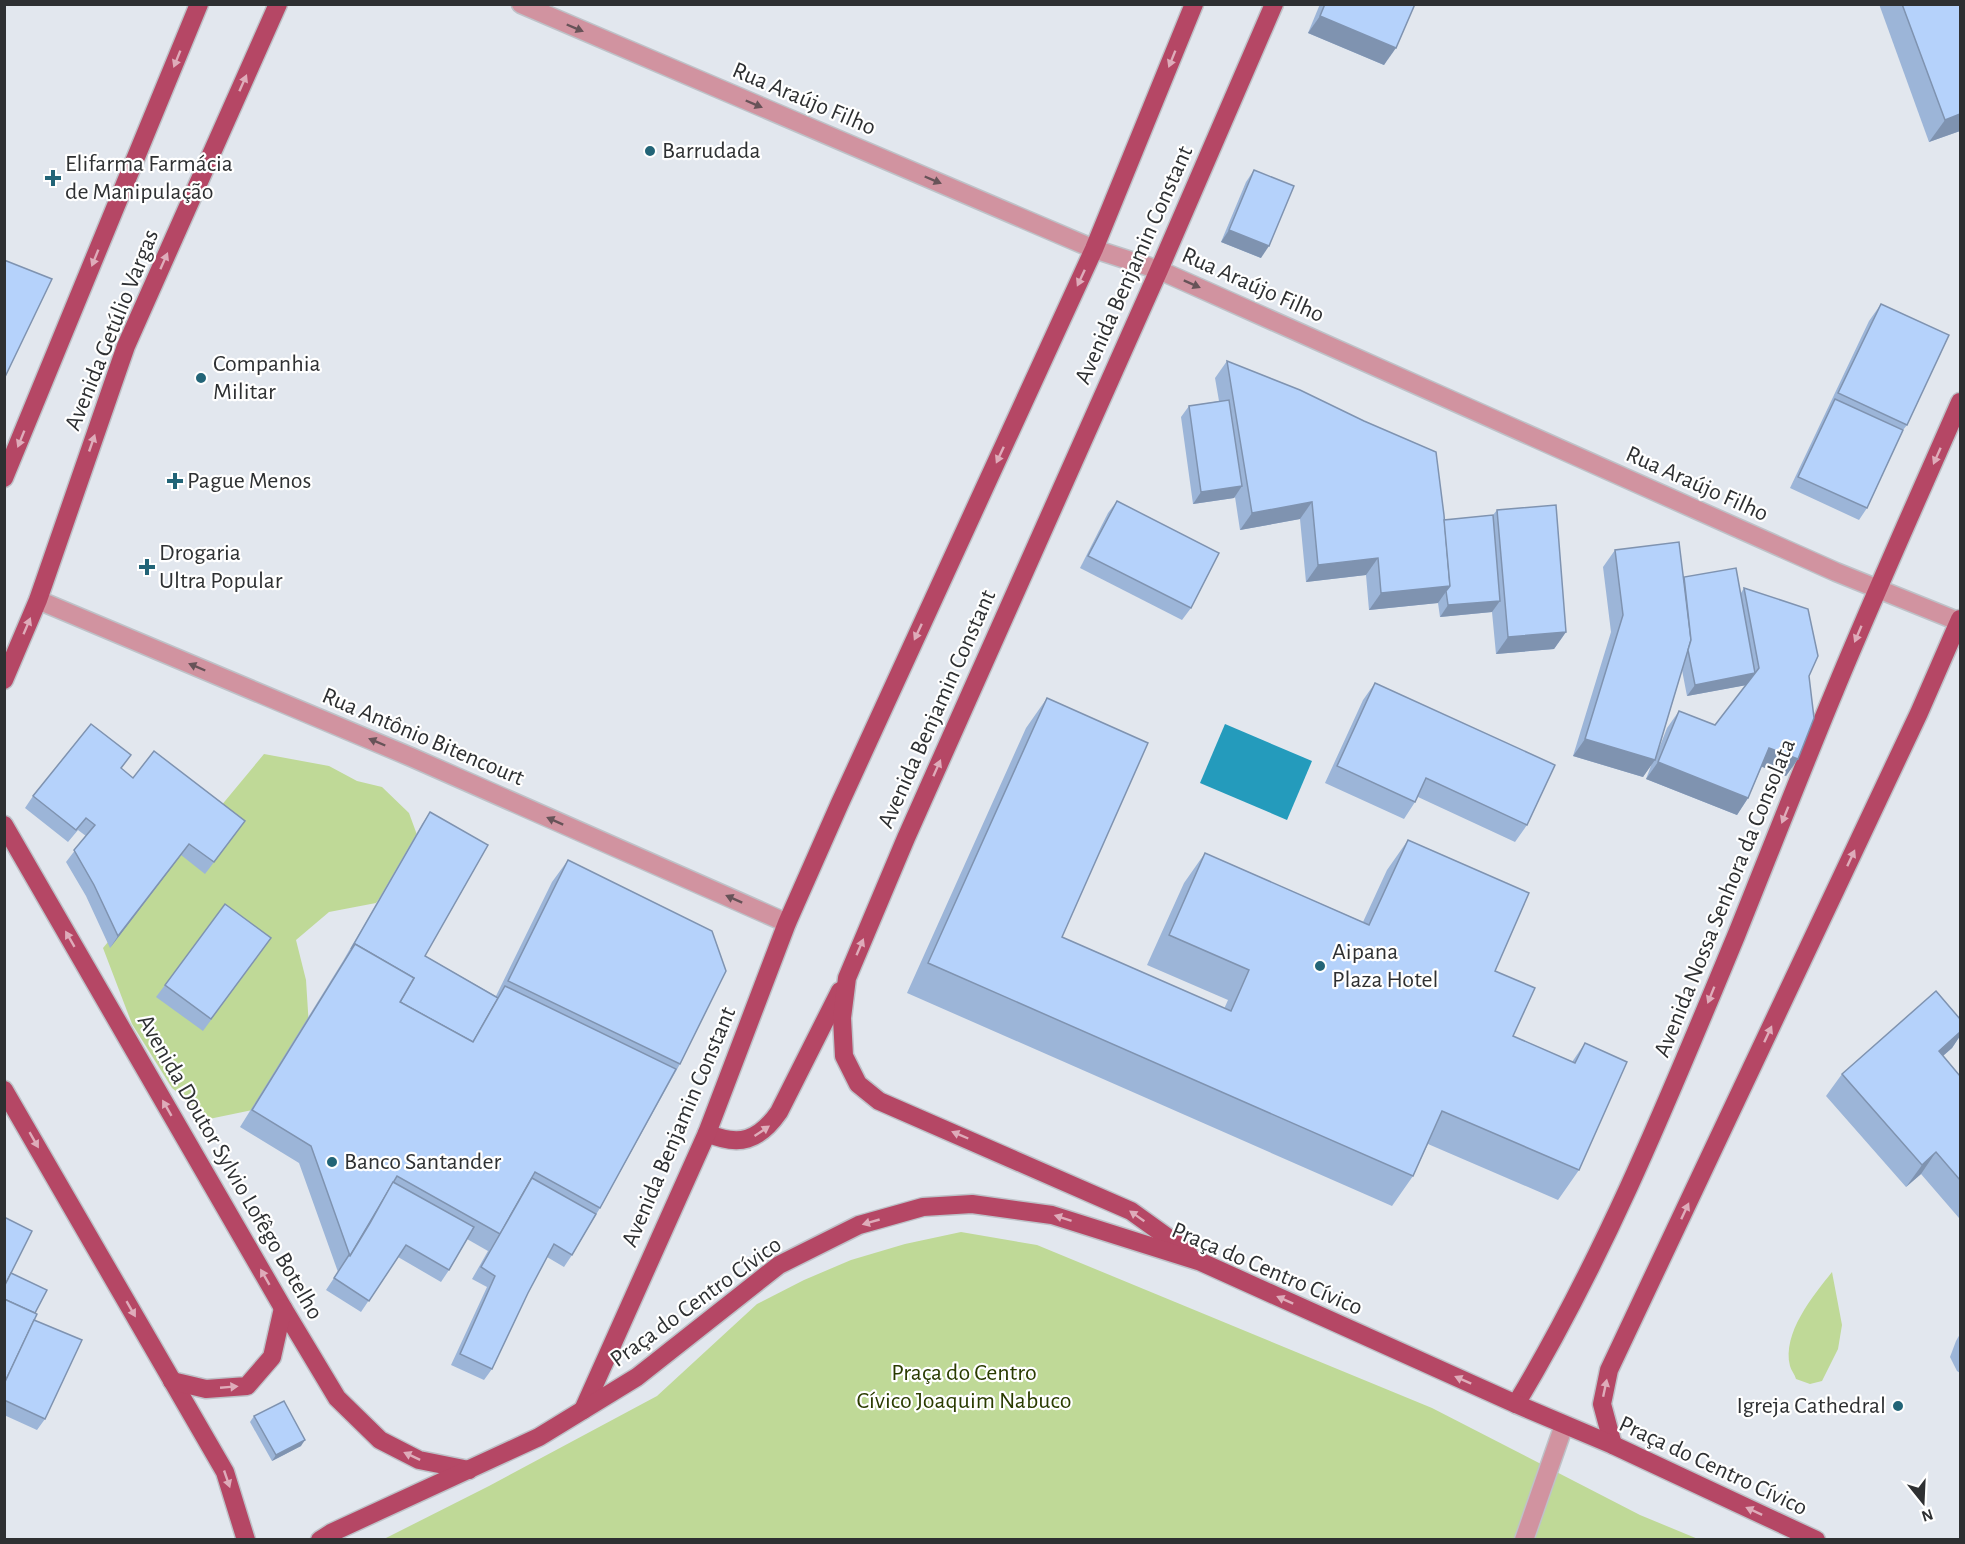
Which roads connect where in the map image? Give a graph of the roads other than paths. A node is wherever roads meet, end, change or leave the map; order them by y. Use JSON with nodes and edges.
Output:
{"nodes":[{"id":1,"x":200,"y":4,"type":"edge"},
{"id":2,"x":278,"y":4,"type":"edge"},
{"id":3,"x":521,"y":4,"type":"edge"},
{"id":4,"x":1194,"y":4,"type":"edge"},
{"id":5,"x":1274,"y":4,"type":"edge"},
{"id":6,"x":1094,"y":249,"type":"junction"},
{"id":7,"x":1159,"y":270,"type":"junction"},
{"id":8,"x":1960,"y":402,"type":"edge"},
{"id":9,"x":4,"y":478,"type":"edge"},
{"id":10,"x":1878,"y":589,"type":"junction"},
{"id":11,"x":38,"y":600,"type":"junction"},
{"id":12,"x":1960,"y":621,"type":"edge"},
{"id":13,"x":4,"y":680,"type":"edge"},
{"id":14,"x":4,"y":825,"type":"edge"},
{"id":15,"x":787,"y":923,"type":"junction"},
{"id":16,"x":847,"y":978,"type":"junction"},
{"id":17,"x":4,"y":1090,"type":"edge"},
{"id":18,"x":707,"y":1133,"type":"junction"},
{"id":19,"x":1201,"y":1262,"type":"junction"},
{"id":20,"x":283,"y":1308,"type":"junction"},
{"id":21,"x":172,"y":1381,"type":"junction"},
{"id":22,"x":1516,"y":1404,"type":"junction"},
{"id":23,"x":583,"y":1410,"type":"junction"},
{"id":24,"x":1564,"y":1425,"type":"junction"},
{"id":25,"x":1613,"y":1445,"type":"junction"},
{"id":26,"x":468,"y":1470,"type":"junction"},
{"id":27,"x":246,"y":1539,"type":"edge"},
{"id":28,"x":320,"y":1539,"type":"edge"},
{"id":29,"x":1524,"y":1539,"type":"edge"},
{"id":30,"x":1816,"y":1539,"type":"edge"}],
"edges":[{"from":1,"to":9,"type":"main road","name":"Avenida Getúlio Vargas","one_way":true},
{"from":11,"to":2,"type":"main road","name":"Avenida Getúlio Vargas","one_way":true},
{"from":3,"to":6,"type":"street","name":"Rua Araújo Filho","one_way":true},
{"from":4,"to":6,"type":"main road","name":"Avenida Benjamin Constant","one_way":true},
{"from":5,"to":7,"type":"main road","name":"Avenida Benjamin Constant"},
{"from":6,"to":7,"type":"street","name":"Rua Araújo Filho"},
{"from":6,"to":15,"type":"main road","name":"Avenida Benjamin Constant","one_way":true},
{"from":7,"to":10,"type":"street","name":"Rua Araújo Filho","one_way":true},
{"from":16,"to":7,"type":"main road","name":"Avenida Benjamin Constant","one_way":true},
{"from":8,"to":10,"type":"main road","name":"Avenida Nossa Senhora da Consolata","one_way":true},
{"from":10,"to":12,"type":"street","name":"Rua Araújo Filho"},
{"from":10,"to":22,"type":"main road","name":"Avenida Nossa Senhora da Consolata","one_way":true},
{"from":13,"to":11,"type":"main road","name":"Avenida Getúlio Vargas","one_way":true},
{"from":15,"to":11,"type":"street","name":"Rua Antônio Bitencourt","one_way":true},
{"from":25,"to":12,"type":"main road","one_way":true},
{"from":20,"to":14,"type":"main road","name":"Avenida Doutor Sylvio Lofêgo Botelho","one_way":true},
{"from":15,"to":18,"type":"main road","name":"Avenida Benjamin Constant"},
{"from":18,"to":16,"type":"main road","one_way":true},
{"from":19,"to":16,"type":"main road","name":"Avenida Benjamin Constant","one_way":true},
{"from":17,"to":21,"type":"main road","one_way":true},
{"from":18,"to":23,"type":"main road","name":"Avenida Benjamin Constant"},
{"from":22,"to":19,"type":"main road","name":"Praça do Centro Cívico","one_way":true},
{"from":19,"to":23,"type":"main road","name":"Praça do Centro Cívico","one_way":true},
{"from":21,"to":20,"type":"main road","one_way":true},
{"from":26,"to":20,"type":"main road","name":"Avenida Doutor Sylvio Lofêgo Botelho","one_way":true},
{"from":21,"to":27,"type":"main road","one_way":true},
{"from":22,"to":24,"type":"main road","name":"Praça do Centro Cívico"},
{"from":23,"to":26,"type":"main road","name":"Praça do Centro Cívico"},
{"from":24,"to":25,"type":"main road","name":"Praça do Centro Cívico"},
{"from":24,"to":29,"type":"street"},
{"from":30,"to":25,"type":"main road","name":"Praça do Centro Cívico","one_way":true},
{"from":26,"to":28,"type":"main road","name":"Praça do Centro Cívico"}]}
